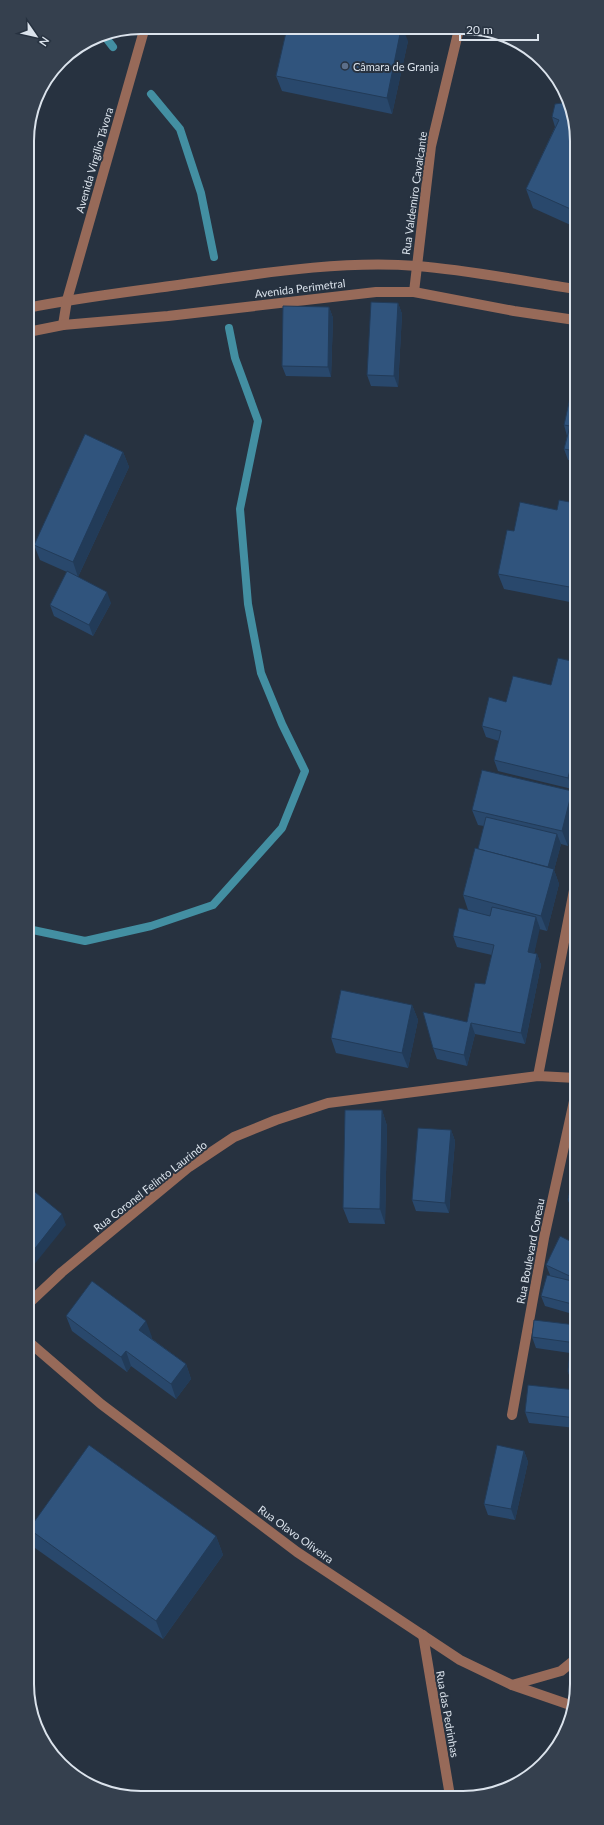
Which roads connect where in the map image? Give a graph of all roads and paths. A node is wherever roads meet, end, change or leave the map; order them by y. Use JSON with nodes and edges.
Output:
{"nodes":[{"id":1,"x":143,"y":34,"type":"edge"},
{"id":2,"x":458,"y":34,"type":"edge"},
{"id":3,"x":417,"y":266,"type":"junction"},
{"id":4,"x":570,"y":288,"type":"edge"},
{"id":5,"x":414,"y":292,"type":"junction"},
{"id":6,"x":67,"y":300,"type":"junction"},
{"id":7,"x":34,"y":307,"type":"edge"},
{"id":8,"x":570,"y":319,"type":"edge"},
{"id":9,"x":63,"y":325,"type":"junction"},
{"id":10,"x":34,"y":331,"type":"edge"},
{"id":11,"x":570,"y":911,"type":"edge"},
{"id":12,"x":538,"y":1076,"type":"junction"},
{"id":13,"x":570,"y":1078,"type":"edge"},
{"id":14,"x":570,"y":1119,"type":"edge"},
{"id":15,"x":34,"y":1297,"type":"edge"},
{"id":16,"x":34,"y":1346,"type":"edge"},
{"id":17,"x":512,"y":1415,"type":"dead end"},
{"id":18,"x":423,"y":1635,"type":"junction"},
{"id":19,"x":570,"y":1664,"type":"edge"},
{"id":20,"x":512,"y":1685,"type":"junction"},
{"id":21,"x":568,"y":1704,"type":"edge"},
{"id":22,"x":449,"y":1791,"type":"edge"}],
"edges":[{"from":1,"to":6,"type":"street","name":"Avenida Virgílio Távora"},
{"from":2,"to":3,"type":"street","name":"Rua Valdemiro Cavalcante"},
{"from":3,"to":4,"type":"street","name":"Avenida Perimetral"},
{"from":3,"to":5,"type":"street","name":"Rua Valdemiro Cavalcante"},
{"from":3,"to":6,"type":"street","name":"Avenida Perimetral"},
{"from":5,"to":8,"type":"street","name":"Avenida Perimetral"},
{"from":5,"to":9,"type":"street","name":"Avenida Perimetral"},
{"from":6,"to":7,"type":"street","name":"Avenida Perimetral"},
{"from":6,"to":9,"type":"street","name":"Avenida Virgílio Távora"},
{"from":9,"to":10,"type":"street","name":"Avenida Perimetral"},
{"from":11,"to":12,"type":"street"},
{"from":12,"to":13,"type":"street","name":"Rua Coronel Felinto Laurindo"},
{"from":12,"to":15,"type":"street","name":"Rua Coronel Felinto Laurindo"},
{"from":14,"to":17,"type":"street","name":"Rua Boulevard Coreau"},
{"from":16,"to":18,"type":"street","name":"Rua Olavo Oliveira"},
{"from":18,"to":20,"type":"street","name":"Rua Olavo Oliveira"},
{"from":18,"to":22,"type":"street","name":"Rua das Pedrinhas"},
{"from":19,"to":20,"type":"street"},
{"from":20,"to":21,"type":"street","name":"Rua Olavo Oliveira"}]}
